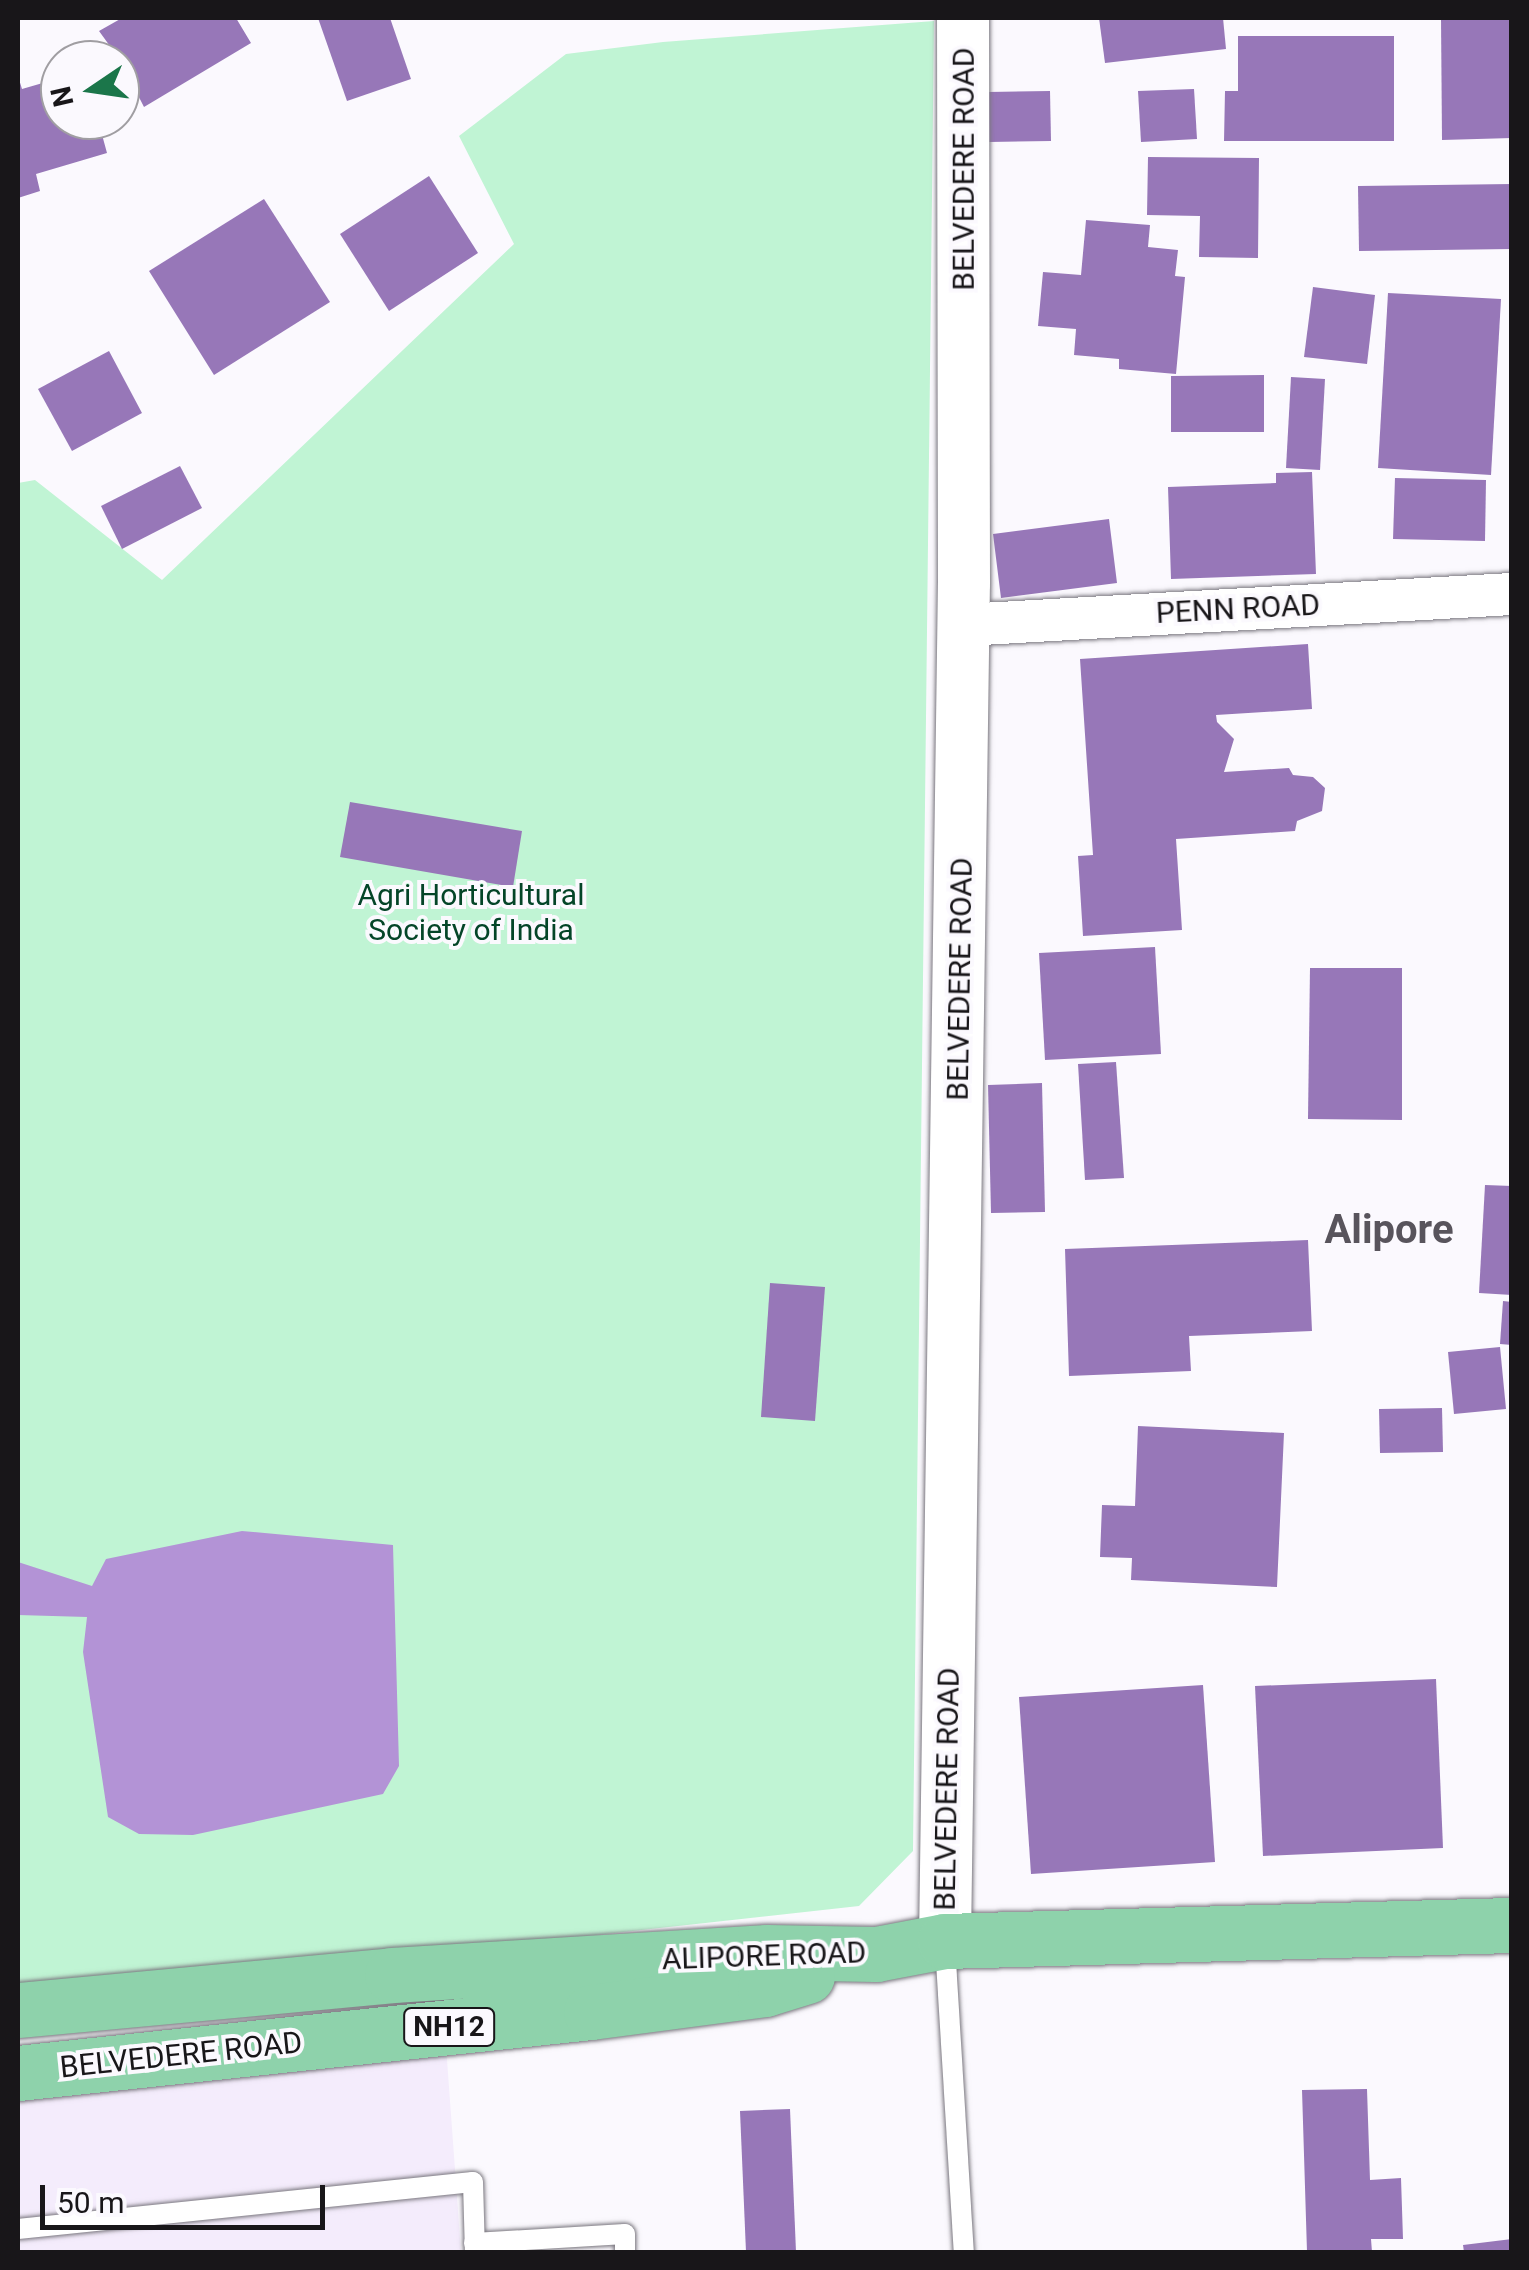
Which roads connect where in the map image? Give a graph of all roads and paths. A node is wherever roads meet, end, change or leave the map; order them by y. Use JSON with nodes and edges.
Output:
{"nodes":[{"id":1,"x":963,"y":18,"type":"edge"},
{"id":2,"x":1512,"y":594,"type":"edge"},
{"id":3,"x":964,"y":625,"type":"junction"},
{"id":4,"x":1512,"y":1925,"type":"edge"},
{"id":5,"x":944,"y":1941,"type":"junction"},
{"id":6,"x":876,"y":1954,"type":"junction"},
{"id":7,"x":18,"y":2010,"type":"edge"},
{"id":8,"x":18,"y":2073,"type":"edge"},
{"id":9,"x":18,"y":2228,"type":"edge"},
{"id":10,"x":474,"y":2248,"type":"edge"},
{"id":11,"x":625,"y":2252,"type":"edge"},
{"id":12,"x":964,"y":2252,"type":"edge"}],
"edges":[{"from":1,"to":3,"type":"street","name":"BELVEDERE ROAD"},
{"from":2,"to":3,"type":"street","name":"PENN ROAD"},
{"from":3,"to":5,"type":"street","name":"BELVEDERE ROAD"},
{"from":4,"to":5,"type":"highway","name":"ALIPORE ROAD","number":"NH12"},
{"from":5,"to":6,"type":"highway","name":"ALIPORE ROAD","number":"NH12"},
{"from":5,"to":12,"type":"lane"},
{"from":6,"to":7,"type":"highway","name":"ALIPORE ROAD","number":"NH12"},
{"from":6,"to":8,"type":"highway","name":"BELVEDERE ROAD","number":"NH12"},
{"from":9,"to":10,"type":"lane"},
{"from":10,"to":11,"type":"lane"}]}
